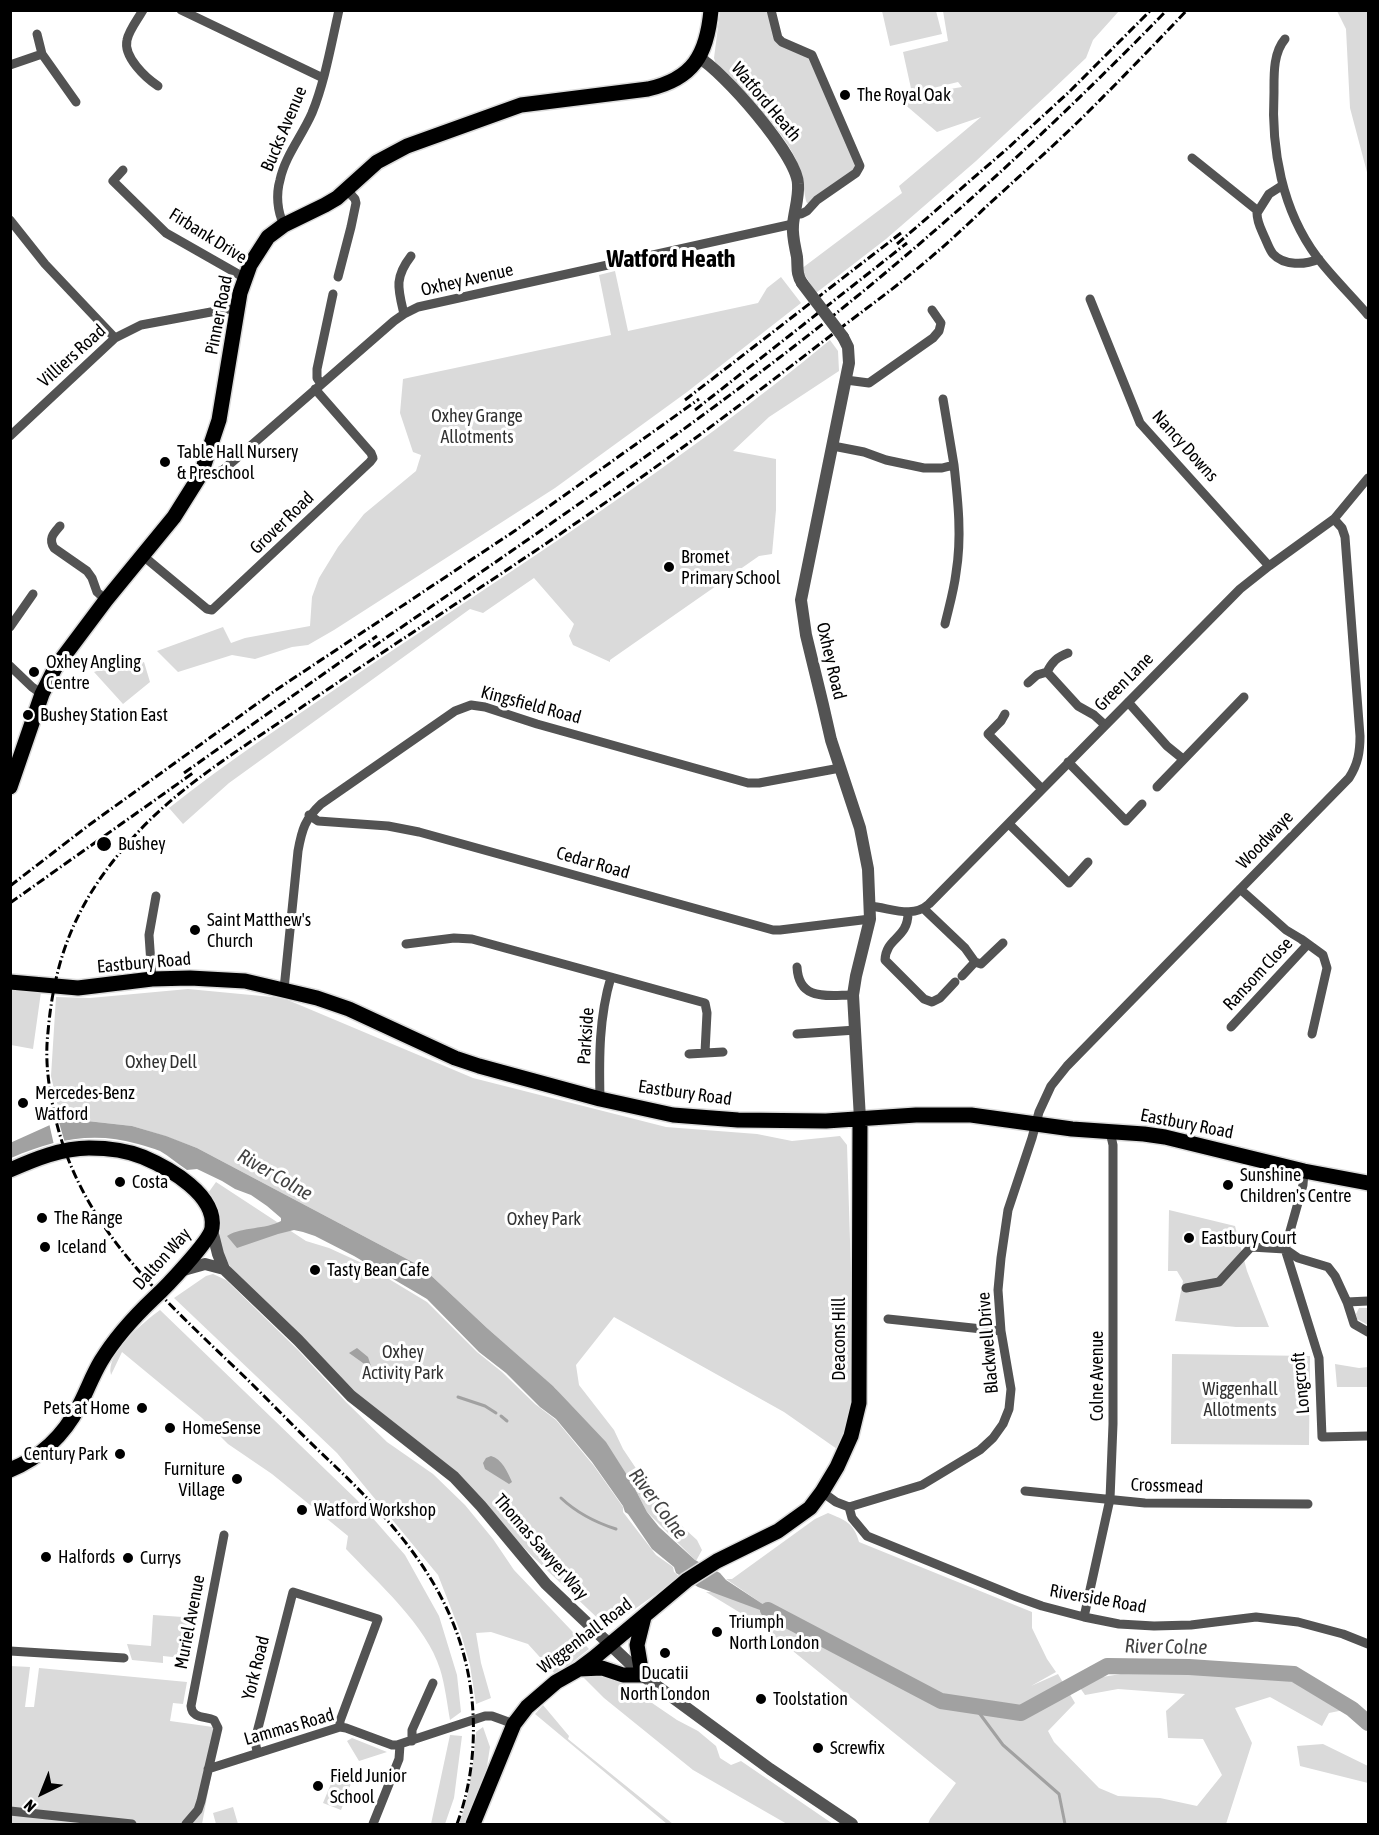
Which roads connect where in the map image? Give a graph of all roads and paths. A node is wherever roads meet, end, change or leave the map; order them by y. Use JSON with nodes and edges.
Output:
{"nodes":[{"id":1,"x":143,"y":10,"type":"edge"},
{"id":2,"x":181,"y":10,"type":"edge"},
{"id":3,"x":339,"y":10,"type":"edge"},
{"id":4,"x":711,"y":10,"type":"edge"},
{"id":5,"x":771,"y":10,"type":"edge"},
{"id":6,"x":193,"y":13,"type":"edge"},
{"id":7,"x":37,"y":34,"type":"dead end"},
{"id":8,"x":1285,"y":39,"type":"dead end"},
{"id":9,"x":42,"y":54,"type":"junction"},
{"id":10,"x":698,"y":57,"type":"junction"},
{"id":11,"x":10,"y":64,"type":"edge"},
{"id":12,"x":323,"y":78,"type":"junction"},
{"id":13,"x":158,"y":86,"type":"dead end"},
{"id":14,"x":76,"y":102,"type":"dead end"},
{"id":15,"x":1192,"y":158,"type":"dead end"},
{"id":16,"x":123,"y":170,"type":"dead end"},
{"id":17,"x":1283,"y":184,"type":"junction"},
{"id":18,"x":346,"y":190,"type":"junction"},
{"id":19,"x":1258,"y":211,"type":"junction"},
{"id":20,"x":10,"y":219,"type":"edge"},
{"id":21,"x":794,"y":219,"type":"junction"},
{"id":22,"x":284,"y":225,"type":"junction"},
{"id":23,"x":411,"y":256,"type":"dead end"},
{"id":24,"x":1319,"y":259,"type":"junction"},
{"id":25,"x":338,"y":277,"type":"dead end"},
{"id":26,"x":245,"y":278,"type":"junction"},
{"id":27,"x":333,"y":294,"type":"dead end"},
{"id":28,"x":1090,"y":299,"type":"dead end"},
{"id":29,"x":237,"y":310,"type":"junction"},
{"id":30,"x":932,"y":310,"type":"dead end"},
{"id":31,"x":404,"y":314,"type":"junction"},
{"id":32,"x":1368,"y":315,"type":"edge"},
{"id":33,"x":115,"y":338,"type":"junction"},
{"id":34,"x":846,"y":380,"type":"junction"},
{"id":35,"x":318,"y":386,"type":"junction"},
{"id":36,"x":943,"y":399,"type":"dead end"},
{"id":37,"x":10,"y":436,"type":"edge"},
{"id":38,"x":833,"y":446,"type":"junction"},
{"id":39,"x":954,"y":465,"type":"junction"},
{"id":40,"x":201,"y":474,"type":"junction"},
{"id":41,"x":1368,"y":478,"type":"edge"},
{"id":42,"x":1334,"y":519,"type":"junction"},
{"id":43,"x":60,"y":526,"type":"dead end"},
{"id":44,"x":142,"y":555,"type":"junction"},
{"id":45,"x":1269,"y":566,"type":"junction"},
{"id":46,"x":33,"y":594,"type":"dead end"},
{"id":47,"x":106,"y":600,"type":"junction"},
{"id":48,"x":945,"y":624,"type":"dead end"},
{"id":49,"x":10,"y":627,"type":"edge"},
{"id":50,"x":1068,"y":653,"type":"dead end"},
{"id":51,"x":10,"y":666,"type":"edge"},
{"id":52,"x":1047,"y":672,"type":"junction"},
{"id":53,"x":1028,"y":683,"type":"dead end"},
{"id":54,"x":42,"y":694,"type":"junction"},
{"id":55,"x":1244,"y":697,"type":"dead end"},
{"id":56,"x":1128,"y":702,"type":"junction"},
{"id":57,"x":1005,"y":714,"type":"dead end"},
{"id":58,"x":1105,"y":725,"type":"junction"},
{"id":59,"x":26,"y":739,"type":"junction"},
{"id":60,"x":10,"y":746,"type":"edge"},
{"id":61,"x":1358,"y":757,"type":"junction"},
{"id":62,"x":1183,"y":759,"type":"junction"},
{"id":63,"x":14,"y":760,"type":"edge"},
{"id":64,"x":1368,"y":760,"type":"edge"},
{"id":65,"x":1068,"y":762,"type":"junction"},
{"id":66,"x":840,"y":768,"type":"junction"},
{"id":67,"x":1157,"y":786,"type":"dead end"},
{"id":68,"x":10,"y":787,"type":"edge"},
{"id":69,"x":1042,"y":789,"type":"junction"},
{"id":70,"x":1142,"y":804,"type":"dead end"},
{"id":71,"x":309,"y":815,"type":"junction"},
{"id":72,"x":1009,"y":824,"type":"junction"},
{"id":73,"x":1088,"y":862,"type":"dead end"},
{"id":74,"x":1240,"y":889,"type":"junction"},
{"id":75,"x":156,"y":896,"type":"dead end"},
{"id":76,"x":924,"y":909,"type":"junction"},
{"id":77,"x":870,"y":912,"type":"junction"},
{"id":78,"x":908,"y":913,"type":"junction"},
{"id":79,"x":1004,"y":943,"type":"dead end"},
{"id":80,"x":1308,"y":944,"type":"junction"},
{"id":81,"x":406,"y":945,"type":"dead end"},
{"id":82,"x":975,"y":962,"type":"junction"},
{"id":83,"x":797,"y":967,"type":"dead end"},
{"id":84,"x":611,"y":977,"type":"junction"},
{"id":85,"x":152,"y":980,"type":"junction"},
{"id":86,"x":10,"y":982,"type":"edge"},
{"id":87,"x":284,"y":989,"type":"junction"},
{"id":88,"x":853,"y":995,"type":"junction"},
{"id":89,"x":1231,"y":1027,"type":"dead end"},
{"id":90,"x":856,"y":1030,"type":"junction"},
{"id":91,"x":797,"y":1034,"type":"dead end"},
{"id":92,"x":1312,"y":1034,"type":"dead end"},
{"id":93,"x":705,"y":1052,"type":"junction"},
{"id":94,"x":723,"y":1052,"type":"dead end"},
{"id":95,"x":689,"y":1054,"type":"dead end"},
{"id":96,"x":600,"y":1099,"type":"junction"},
{"id":97,"x":860,"y":1119,"type":"junction"},
{"id":98,"x":1035,"y":1124,"type":"junction"},
{"id":99,"x":1110,"y":1132,"type":"junction"},
{"id":100,"x":10,"y":1170,"type":"edge"},
{"id":101,"x":1304,"y":1171,"type":"junction"},
{"id":102,"x":1368,"y":1183,"type":"edge"},
{"id":103,"x":212,"y":1230,"type":"junction"},
{"id":104,"x":1285,"y":1249,"type":"junction"},
{"id":105,"x":224,"y":1269,"type":"junction"},
{"id":106,"x":180,"y":1271,"type":"junction"},
{"id":107,"x":1186,"y":1288,"type":"dead end"},
{"id":108,"x":1368,"y":1301,"type":"edge"},
{"id":109,"x":1347,"y":1302,"type":"junction"},
{"id":110,"x":888,"y":1319,"type":"dead end"},
{"id":111,"x":1001,"y":1331,"type":"junction"},
{"id":112,"x":1368,"y":1332,"type":"edge"},
{"id":113,"x":1368,"y":1436,"type":"edge"},
{"id":114,"x":10,"y":1470,"type":"edge"},
{"id":115,"x":1025,"y":1491,"type":"dead end"},
{"id":116,"x":822,"y":1492,"type":"junction"},
{"id":117,"x":1110,"y":1499,"type":"junction"},
{"id":118,"x":1308,"y":1504,"type":"dead end"},
{"id":119,"x":849,"y":1507,"type":"junction"},
{"id":120,"x":778,"y":1532,"type":"joint"},
{"id":121,"x":224,"y":1535,"type":"dead end"},
{"id":122,"x":644,"y":1617,"type":"junction"},
{"id":123,"x":1084,"y":1617,"type":"junction"},
{"id":124,"x":1368,"y":1644,"type":"edge"},
{"id":125,"x":610,"y":1645,"type":"junction"},
{"id":126,"x":10,"y":1651,"type":"edge"},
{"id":127,"x":124,"y":1658,"type":"dead end"},
{"id":128,"x":579,"y":1669,"type":"junction"},
{"id":129,"x":642,"y":1675,"type":"junction"},
{"id":130,"x":433,"y":1683,"type":"dead end"},
{"id":131,"x":514,"y":1724,"type":"junction"},
{"id":132,"x":340,"y":1727,"type":"junction"},
{"id":133,"x":411,"y":1741,"type":"junction"},
{"id":134,"x":400,"y":1744,"type":"junction"},
{"id":135,"x":257,"y":1752,"type":"junction"},
{"id":136,"x":208,"y":1769,"type":"junction"},
{"id":137,"x":10,"y":1811,"type":"edge"},
{"id":138,"x":132,"y":1824,"type":"edge"},
{"id":139,"x":186,"y":1824,"type":"edge"},
{"id":140,"x":373,"y":1824,"type":"edge"},
{"id":141,"x":473,"y":1824,"type":"edge"},
{"id":142,"x":852,"y":1824,"type":"edge"}],
"edges":[{"from":1,"to":13,"type":"street"},
{"from":2,"to":6,"type":"street"},
{"from":3,"to":12,"type":"street","name":"Bucks Avenue"},
{"from":4,"to":10,"type":"main road"},
{"from":5,"to":21,"type":"street"},
{"from":6,"to":12,"type":"street"},
{"from":7,"to":9,"type":"street"},
{"from":8,"to":17,"type":"street"},
{"from":9,"to":11,"type":"street"},
{"from":9,"to":14,"type":"street"},
{"from":10,"to":18,"type":"main road","name":"Pinner Road"},
{"from":10,"to":21,"type":"street","name":"Watford Heath"},
{"from":12,"to":22,"type":"street","name":"Bucks Avenue"},
{"from":15,"to":19,"type":"street"},
{"from":16,"to":26,"type":"street","name":"Firbank Drive"},
{"from":17,"to":19,"type":"street"},
{"from":17,"to":24,"type":"street"},
{"from":18,"to":22,"type":"main road","name":"Pinner Road"},
{"from":18,"to":25,"type":"street"},
{"from":19,"to":24,"type":"street"},
{"from":20,"to":33,"type":"street"},
{"from":21,"to":31,"type":"street","name":"Oxhey Avenue"},
{"from":21,"to":34,"type":"street","name":"Oxhey Road","bridge":true},
{"from":22,"to":26,"type":"main road","name":"Pinner Road"},
{"from":23,"to":31,"type":"street"},
{"from":24,"to":32,"type":"street"},
{"from":26,"to":29,"type":"main road","name":"Pinner Road"},
{"from":27,"to":35,"type":"street"},
{"from":28,"to":45,"type":"street","name":"Nancy Downs"},
{"from":29,"to":33,"type":"street","name":"Villiers Road"},
{"from":29,"to":40,"type":"main road","name":"Pinner Road"},
{"from":30,"to":34,"type":"street"},
{"from":31,"to":35,"type":"street","name":"Oxhey Avenue"},
{"from":33,"to":37,"type":"street","name":"Villiers Road"},
{"from":34,"to":38,"type":"street","name":"Oxhey Road"},
{"from":35,"to":40,"type":"street","name":"Oxhey Avenue"},
{"from":35,"to":44,"type":"street","name":"Grover Road"},
{"from":36,"to":39,"type":"street"},
{"from":38,"to":39,"type":"street"},
{"from":38,"to":66,"type":"street","name":"Oxhey Road"},
{"from":39,"to":48,"type":"street"},
{"from":40,"to":44,"type":"main road","name":"Pinner Road"},
{"from":41,"to":42,"type":"street","name":"Green Lane"},
{"from":42,"to":45,"type":"street","name":"Green Lane"},
{"from":42,"to":61,"type":"street","name":"Woodwaye"},
{"from":43,"to":47,"type":"street"},
{"from":44,"to":47,"type":"main road","name":"Pinner Road"},
{"from":45,"to":56,"type":"street","name":"Green Lane"},
{"from":46,"to":49,"type":"street"},
{"from":47,"to":54,"type":"main road","name":"Pinner Road"},
{"from":50,"to":52,"type":"street"},
{"from":51,"to":54,"type":"street"},
{"from":52,"to":53,"type":"street"},
{"from":52,"to":58,"type":"street"},
{"from":54,"to":59,"type":"main road","name":"Pinner Road"},
{"from":55,"to":62,"type":"street"},
{"from":56,"to":58,"type":"street","name":"Green Lane"},
{"from":56,"to":62,"type":"street"},
{"from":57,"to":69,"type":"street"},
{"from":58,"to":65,"type":"street","name":"Green Lane"},
{"from":59,"to":60,"type":"main road"},
{"from":59,"to":63,"type":"main road","name":"Pinner Road"},
{"from":61,"to":64,"type":"street"},
{"from":61,"to":74,"type":"street","name":"Woodwaye"},
{"from":62,"to":67,"type":"street"},
{"from":63,"to":68,"type":"main road","name":"Pinner Road"},
{"from":65,"to":69,"type":"street","name":"Green Lane"},
{"from":65,"to":70,"type":"street"},
{"from":66,"to":71,"type":"street","name":"Kingsfield Road"},
{"from":66,"to":77,"type":"street","name":"Oxhey Road"},
{"from":69,"to":72,"type":"street","name":"Green Lane"},
{"from":71,"to":77,"type":"street","name":"Cedar Road"},
{"from":71,"to":87,"type":"street"},
{"from":72,"to":73,"type":"street"},
{"from":72,"to":76,"type":"street","name":"Green Lane"},
{"from":74,"to":80,"type":"street","name":"Ransom Close"},
{"from":74,"to":98,"type":"street","name":"Woodwaye"},
{"from":75,"to":85,"type":"street"},
{"from":76,"to":78,"type":"street"},
{"from":76,"to":82,"type":"street"},
{"from":77,"to":78,"type":"street"},
{"from":77,"to":88,"type":"street","name":"Oxhey Road"},
{"from":78,"to":82,"type":"street"},
{"from":79,"to":82,"type":"street"},
{"from":80,"to":89,"type":"street","name":"Ransom Close"},
{"from":80,"to":92,"type":"street","name":"Ransom Close"},
{"from":81,"to":84,"type":"street"},
{"from":83,"to":88,"type":"street"},
{"from":84,"to":93,"type":"street"},
{"from":84,"to":96,"type":"street","name":"Parkside"},
{"from":85,"to":86,"type":"main road","name":"Eastbury Road"},
{"from":85,"to":87,"type":"main road","name":"Eastbury Road"},
{"from":87,"to":96,"type":"main road","name":"Eastbury Road"},
{"from":88,"to":90,"type":"street","name":"Oxhey Road"},
{"from":90,"to":91,"type":"street"},
{"from":90,"to":97,"type":"street","name":"Oxhey Road"},
{"from":93,"to":94,"type":"street"},
{"from":93,"to":95,"type":"street"},
{"from":96,"to":97,"type":"main road","name":"Eastbury Road"},
{"from":97,"to":98,"type":"main road","name":"Eastbury Road"},
{"from":97,"to":116,"type":"main road","name":"Deacons Hill"},
{"from":98,"to":99,"type":"main road","name":"Eastbury Road"},
{"from":98,"to":111,"type":"street","name":"Blackwell Drive"},
{"from":99,"to":101,"type":"main road","name":"Eastbury Road"},
{"from":99,"to":117,"type":"street","name":"Colne Avenue"},
{"from":100,"to":103,"type":"main road","name":"Dalton Way"},
{"from":101,"to":102,"type":"main road","name":"Eastbury Road"},
{"from":101,"to":104,"type":"street"},
{"from":103,"to":105,"type":"street","name":"Thomas Sawyer Way"},
{"from":103,"to":106,"type":"main road","name":"Dalton Way"},
{"from":104,"to":107,"type":"street"},
{"from":104,"to":109,"type":"street"},
{"from":104,"to":113,"type":"street","name":"Longcroft"},
{"from":105,"to":106,"type":"street"},
{"from":105,"to":125,"type":"street","name":"Thomas Sawyer Way"},
{"from":106,"to":114,"type":"main road","name":"Dalton Way"},
{"from":108,"to":109,"type":"street"},
{"from":109,"to":112,"type":"street"},
{"from":110,"to":111,"type":"street"},
{"from":111,"to":119,"type":"street","name":"Blackwell Drive"},
{"from":115,"to":117,"type":"street","name":"Crossmead"},
{"from":116,"to":119,"type":"street"},
{"from":116,"to":120,"type":"main road","name":"Deacons Hill"},
{"from":117,"to":118,"type":"street","name":"Crossmead"},
{"from":117,"to":123,"type":"street","name":"Colne Avenue"},
{"from":119,"to":123,"type":"street","name":"Riverside Road"},
{"from":120,"to":122,"type":"main road","name":"Wiggenhall Road"},
{"from":121,"to":136,"type":"street","name":"Muriel Avenue"},
{"from":122,"to":125,"type":"main road","name":"Wiggenhall Road"},
{"from":122,"to":129,"type":"main road"},
{"from":123,"to":124,"type":"street","name":"Riverside Road"},
{"from":125,"to":128,"type":"main road","name":"Wiggenhall Road"},
{"from":125,"to":129,"type":"street","name":"Thomas Sawyer Way"},
{"from":126,"to":127,"type":"street"},
{"from":128,"to":129,"type":"main road"},
{"from":128,"to":131,"type":"main road","name":"Wiggenhall Road"},
{"from":129,"to":142,"type":"street","name":"Thomas Sawyer Way"},
{"from":130,"to":133,"type":"street"},
{"from":131,"to":133,"type":"street","name":"Lammas Road"},
{"from":131,"to":141,"type":"main road","name":"Wiggenhall Road"},
{"from":132,"to":134,"type":"street","name":"Lammas Road"},
{"from":132,"to":135,"type":"street","name":"Lammas Road"},
{"from":132,"to":135,"type":"street","name":"York Road"},
{"from":133,"to":134,"type":"street","name":"Lammas Road"},
{"from":134,"to":140,"type":"street"},
{"from":135,"to":136,"type":"street","name":"Lammas Road"},
{"from":136,"to":139,"type":"street"},
{"from":137,"to":138,"type":"street"}]}
